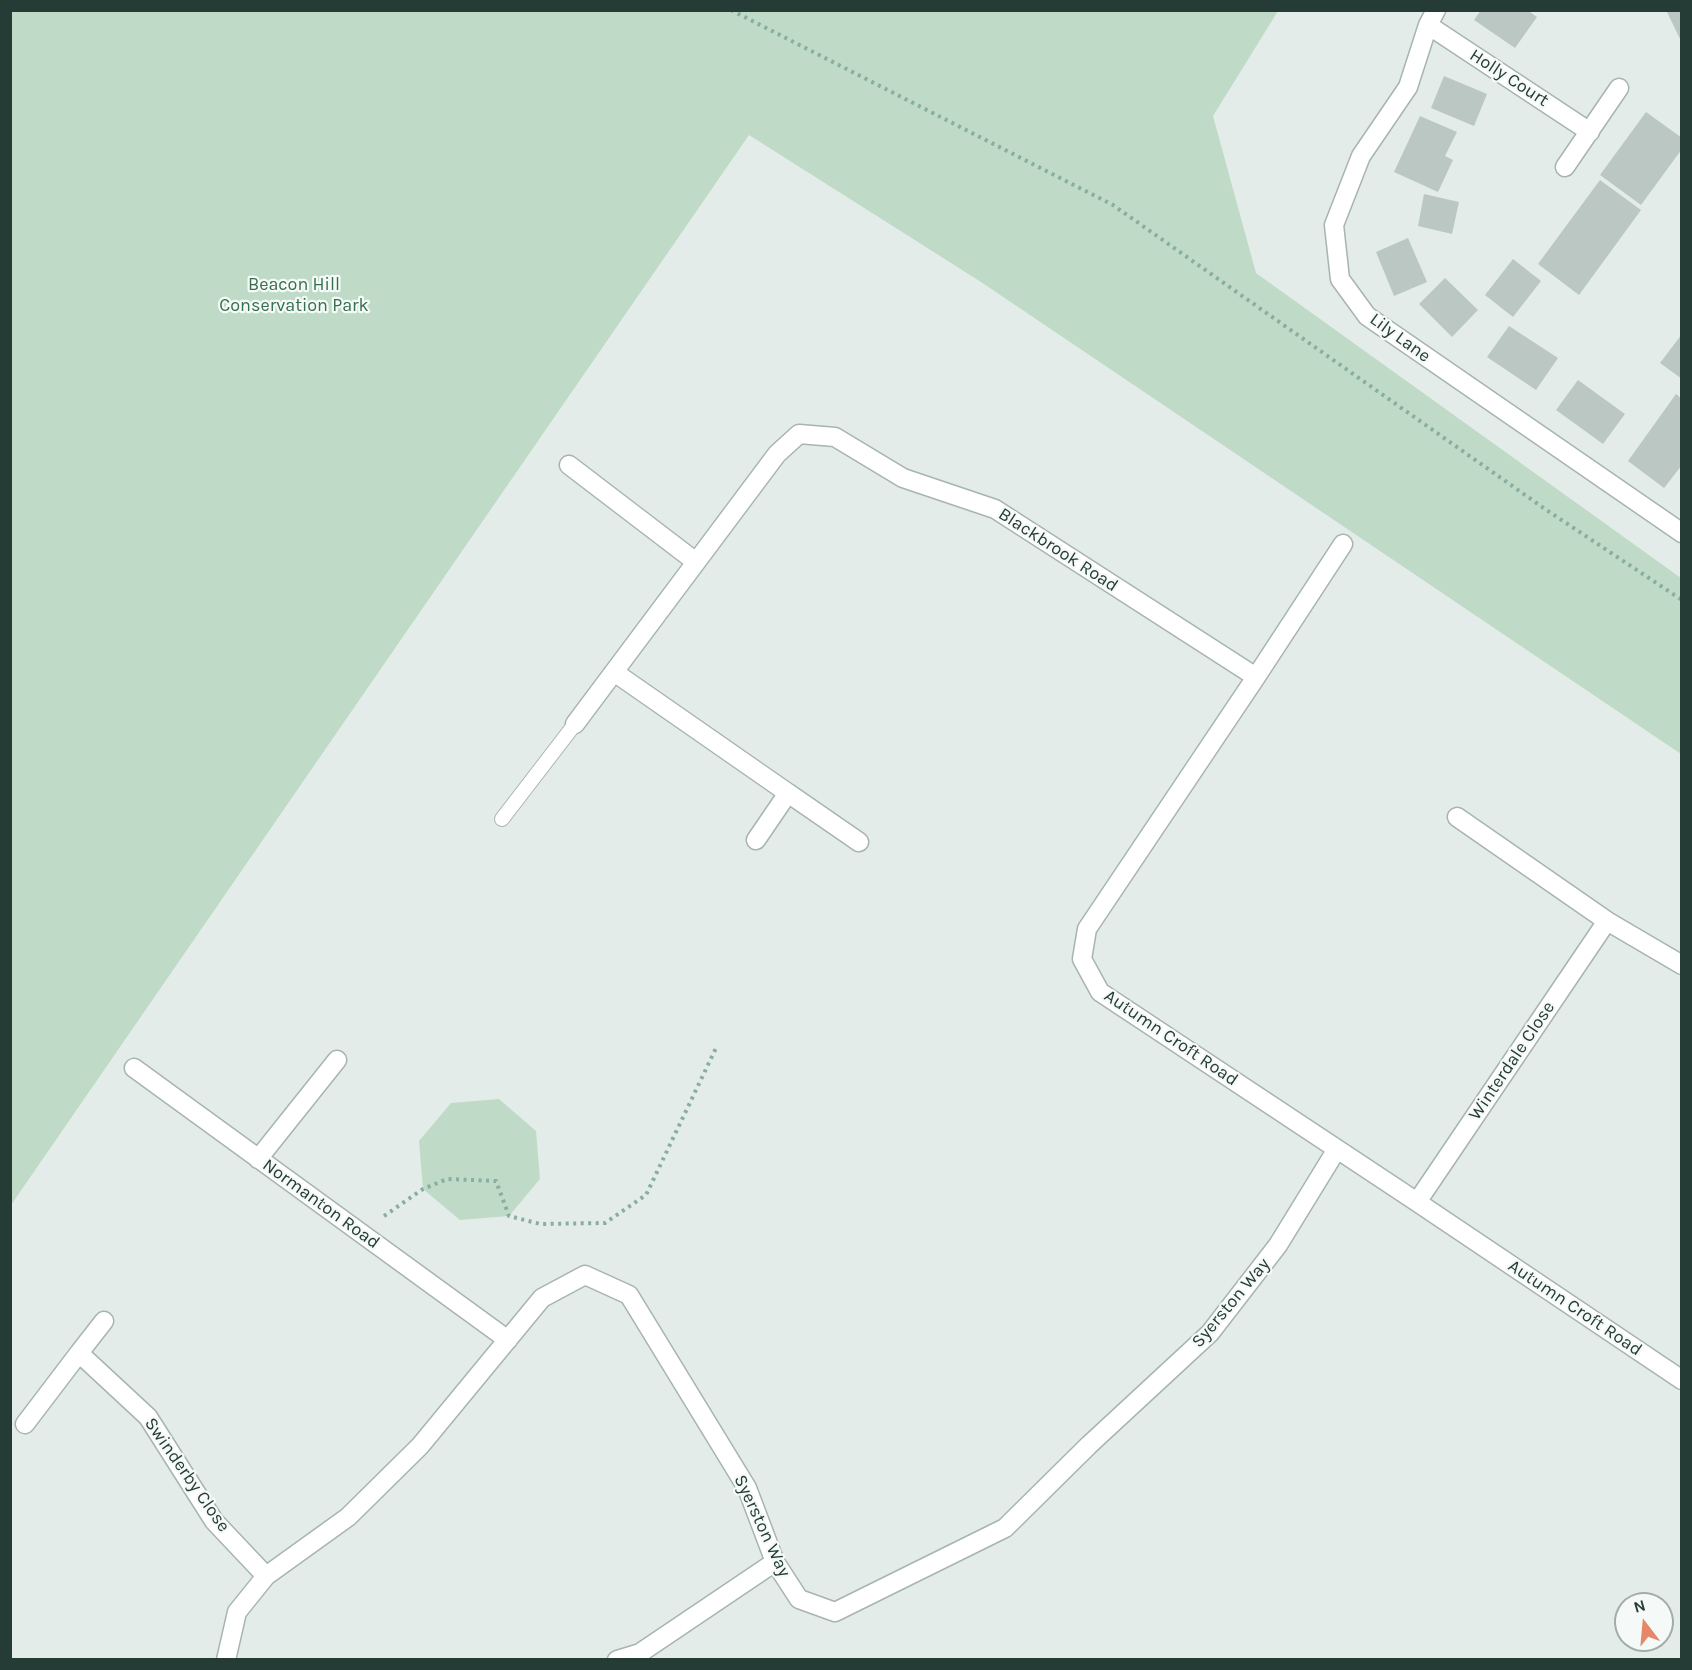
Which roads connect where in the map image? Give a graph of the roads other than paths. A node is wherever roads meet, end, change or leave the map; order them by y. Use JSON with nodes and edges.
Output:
{"nodes":[{"id":1,"x":1432,"y":18,"type":"edge"},
{"id":2,"x":1619,"y":88,"type":"dead end"},
{"id":3,"x":1590,"y":132,"type":"junction"},
{"id":4,"x":1565,"y":167,"type":"dead end"},
{"id":5,"x":570,"y":465,"type":"dead end"},
{"id":6,"x":1682,"y":533,"type":"edge"},
{"id":7,"x":1342,"y":544,"type":"dead end"},
{"id":8,"x":696,"y":562,"type":"junction"},
{"id":9,"x":614,"y":672,"type":"junction"},
{"id":10,"x":1256,"y":677,"type":"junction"},
{"id":11,"x":575,"y":724,"type":"joint"},
{"id":12,"x":788,"y":793,"type":"junction"},
{"id":13,"x":1457,"y":817,"type":"dead end"},
{"id":14,"x":502,"y":819,"type":"dead end"},
{"id":15,"x":756,"y":840,"type":"dead end"},
{"id":16,"x":859,"y":842,"type":"dead end"},
{"id":17,"x":1607,"y":921,"type":"junction"},
{"id":18,"x":1682,"y":965,"type":"edge"},
{"id":19,"x":337,"y":1060,"type":"dead end"},
{"id":20,"x":134,"y":1068,"type":"dead end"},
{"id":21,"x":1337,"y":1149,"type":"junction"},
{"id":22,"x":258,"y":1159,"type":"junction"},
{"id":23,"x":1417,"y":1202,"type":"junction"},
{"id":24,"x":104,"y":1321,"type":"dead end"},
{"id":25,"x":508,"y":1340,"type":"junction"},
{"id":26,"x":79,"y":1353,"type":"junction"},
{"id":27,"x":1682,"y":1380,"type":"edge"},
{"id":28,"x":25,"y":1425,"type":"dead end"},
{"id":29,"x":775,"y":1562,"type":"junction"},
{"id":30,"x":266,"y":1576,"type":"junction"},
{"id":31,"x":226,"y":1659,"type":"edge"},
{"id":32,"x":617,"y":1659,"type":"edge"}],
"edges":[{"from":1,"to":3,"type":"street","name":"Holly Court"},
{"from":1,"to":6,"type":"street","name":"Lily Lane"},
{"from":2,"to":3,"type":"street"},
{"from":3,"to":4,"type":"street"},
{"from":5,"to":8,"type":"street"},
{"from":7,"to":10,"type":"street","name":"Autumn Croft Road"},
{"from":8,"to":9,"type":"street","name":"Blackbrook Road"},
{"from":8,"to":10,"type":"street","name":"Blackbrook Road"},
{"from":9,"to":11,"type":"street","name":"Blackbrook Road"},
{"from":9,"to":12,"type":"street"},
{"from":10,"to":21,"type":"street","name":"Autumn Croft Road"},
{"from":11,"to":14,"type":"lane"},
{"from":12,"to":15,"type":"street"},
{"from":12,"to":16,"type":"street"},
{"from":13,"to":17,"type":"street"},
{"from":17,"to":18,"type":"street"},
{"from":17,"to":23,"type":"street","name":"Winterdale Close"},
{"from":19,"to":22,"type":"street"},
{"from":20,"to":22,"type":"street","name":"Normanton Road"},
{"from":21,"to":23,"type":"street","name":"Autumn Croft Road"},
{"from":21,"to":29,"type":"street","name":"Syerston Way"},
{"from":22,"to":25,"type":"street","name":"Normanton Road"},
{"from":23,"to":27,"type":"street","name":"Autumn Croft Road"},
{"from":24,"to":26,"type":"street"},
{"from":25,"to":29,"type":"street","name":"Syerston Way"},
{"from":25,"to":30,"type":"street","name":"Syerston Way"},
{"from":26,"to":28,"type":"street"},
{"from":26,"to":30,"type":"street","name":"Swinderby Close"},
{"from":29,"to":32,"type":"street"},
{"from":30,"to":31,"type":"street","name":"Syerston Way"}]}
